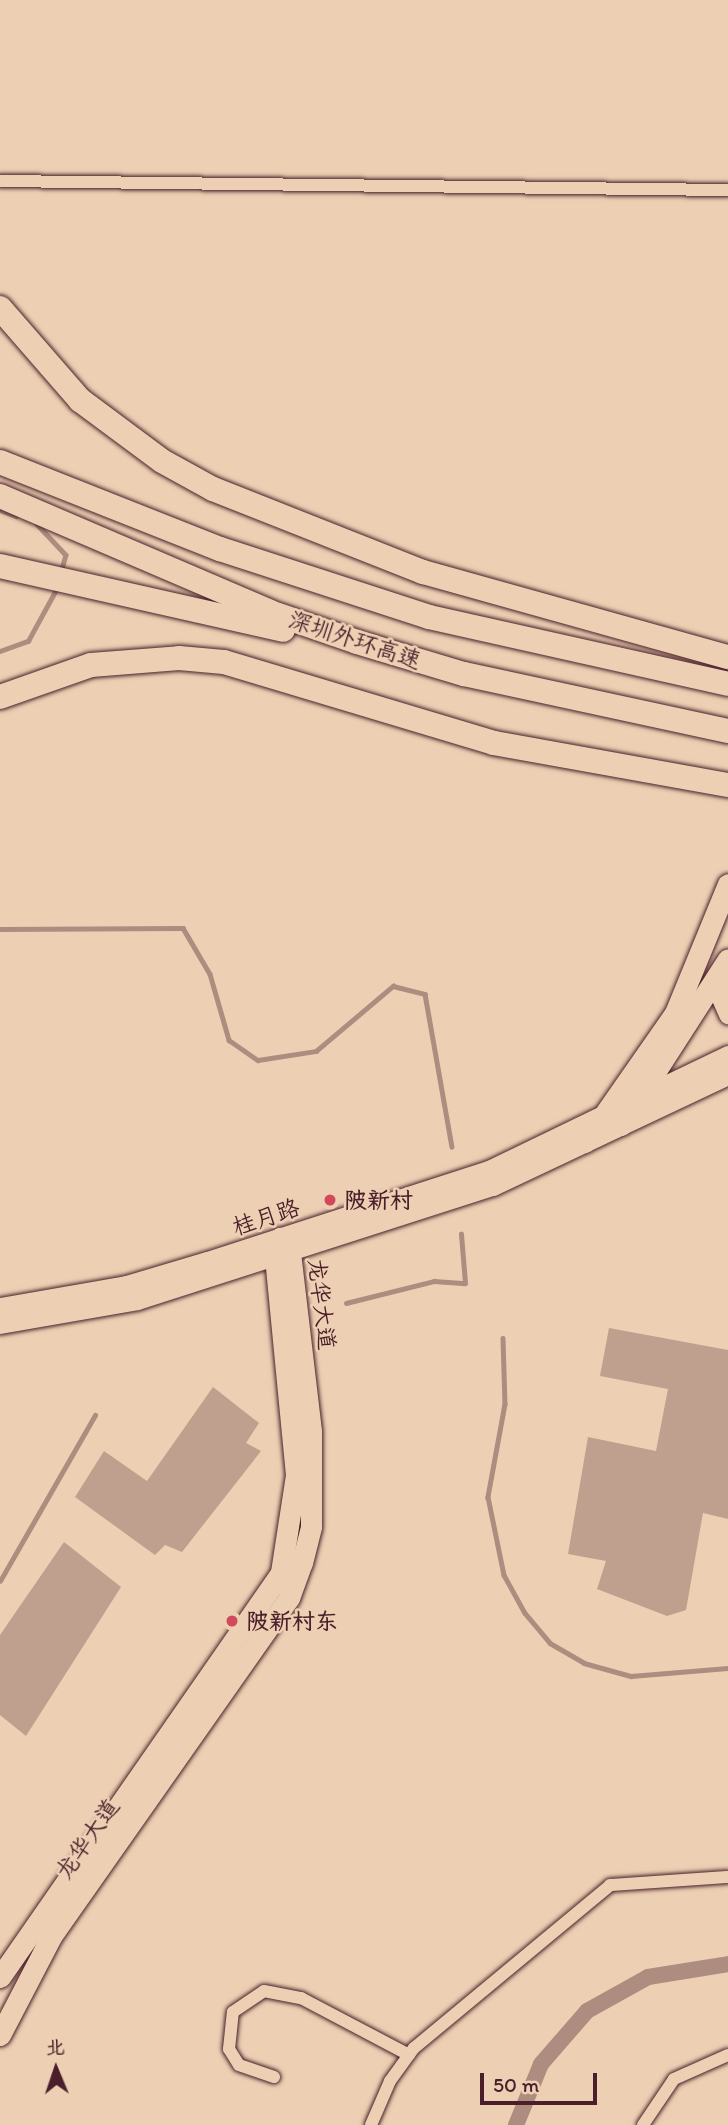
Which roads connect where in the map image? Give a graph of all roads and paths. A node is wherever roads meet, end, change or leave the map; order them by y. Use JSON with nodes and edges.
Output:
{"nodes":[{"id":1,"x":0,"y":181,"type":"edge"},
{"id":2,"x":728,"y":190,"type":"edge"},
{"id":3,"x":0,"y":308,"type":"edge"},
{"id":4,"x":0,"y":462,"type":"edge"},
{"id":5,"x":0,"y":496,"type":"edge"},
{"id":6,"x":0,"y":566,"type":"edge"},
{"id":7,"x":728,"y":657,"type":"edge"},
{"id":8,"x":464,"y":674,"type":"junction"},
{"id":9,"x":728,"y":684,"type":"edge"},
{"id":10,"x":0,"y":697,"type":"edge"},
{"id":11,"x":728,"y":731,"type":"edge"},
{"id":12,"x":728,"y":785,"type":"edge"},
{"id":13,"x":728,"y":884,"type":"edge"},
{"id":14,"x":725,"y":966,"type":"edge"},
{"id":15,"x":728,"y":1014,"type":"edge"},
{"id":16,"x":728,"y":1055,"type":"edge"},
{"id":17,"x":728,"y":1075,"type":"edge"},
{"id":18,"x":641,"y":1097,"type":"junction"},
{"id":19,"x":613,"y":1120,"type":"junction"},
{"id":20,"x":585,"y":1142,"type":"joint"},
{"id":21,"x":282,"y":1249,"type":"junction"},
{"id":22,"x":0,"y":1307,"type":"edge"},
{"id":23,"x":0,"y":1324,"type":"edge"},
{"id":24,"x":728,"y":1877,"type":"edge"},
{"id":25,"x":0,"y":1977,"type":"edge"},
{"id":26,"x":0,"y":2035,"type":"edge"},
{"id":27,"x":409,"y":2055,"type":"junction"},
{"id":28,"x":728,"y":2055,"type":"edge"},
{"id":29,"x":274,"y":2077,"type":"dead end"},
{"id":30,"x":371,"y":2125,"type":"edge"},
{"id":31,"x":643,"y":2125,"type":"edge"}],
"edges":[{"from":1,"to":2,"type":"street"},
{"from":3,"to":7,"type":"highway"},
{"from":4,"to":9,"type":"highway","name":"深圳外环高速"},
{"from":5,"to":8,"type":"highway","name":"深圳外环高速"},
{"from":6,"to":8,"type":"highway"},
{"from":8,"to":11,"type":"highway","name":"深圳外环高速"},
{"from":10,"to":12,"type":"highway"},
{"from":13,"to":19,"type":"main road"},
{"from":14,"to":15,"type":"main road"},
{"from":14,"to":18,"type":"main road"},
{"from":16,"to":18,"type":"main road"},
{"from":17,"to":19,"type":"main road","name":"桂月路"},
{"from":18,"to":19,"type":"main road"},
{"from":19,"to":20,"type":"main road"},
{"from":19,"to":21,"type":"main road","name":"桂月路"},
{"from":20,"to":21,"type":"main road","name":"桂月路"},
{"from":21,"to":22,"type":"main road","name":"桂月路"},
{"from":21,"to":23,"type":"main road","name":"桂月路"},
{"from":21,"to":25,"type":"main road","name":"龙华大道"},
{"from":21,"to":26,"type":"main road","name":"龙华大道"},
{"from":24,"to":27,"type":"street"},
{"from":27,"to":29,"type":"street"},
{"from":27,"to":30,"type":"street"},
{"from":28,"to":31,"type":"street"}]}
